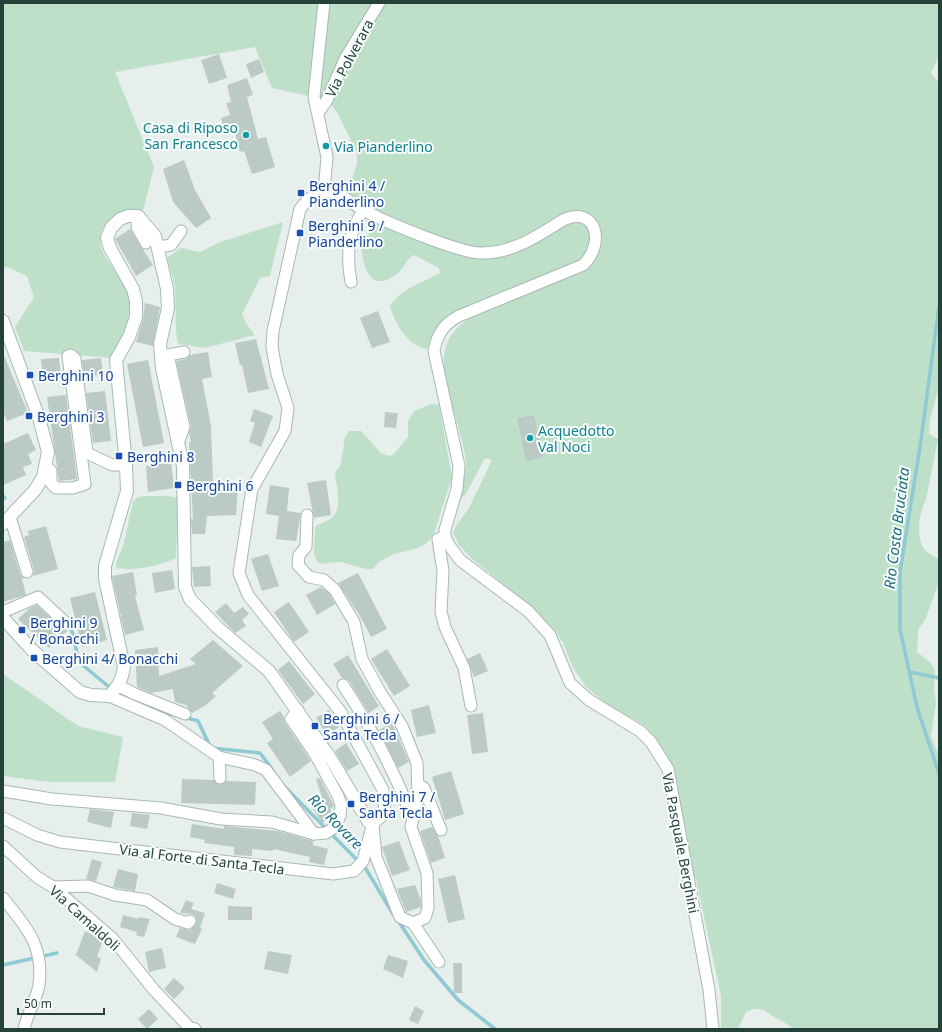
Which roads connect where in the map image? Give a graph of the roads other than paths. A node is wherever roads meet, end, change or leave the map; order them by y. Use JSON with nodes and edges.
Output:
{"nodes":[{"id":1,"x":324,"y":3,"type":"edge"},
{"id":2,"x":379,"y":3,"type":"edge"},
{"id":3,"x":318,"y":113,"type":"junction"},
{"id":4,"x":324,"y":192,"type":"junction"},
{"id":5,"x":363,"y":210,"type":"junction"},
{"id":6,"x":138,"y":216,"type":"junction"},
{"id":7,"x":180,"y":230,"type":"dead end"},
{"id":8,"x":146,"y":243,"type":"dead end"},
{"id":9,"x":158,"y":247,"type":"junction"},
{"id":10,"x":351,"y":282,"type":"dead end"},
{"id":11,"x":3,"y":321,"type":"edge"},
{"id":12,"x":184,"y":352,"type":"dead end"},
{"id":13,"x":179,"y":441,"type":"junction"},
{"id":14,"x":126,"y":465,"type":"junction"},
{"id":15,"x":46,"y":466,"type":"junction"},
{"id":16,"x":307,"y":515,"type":"dead end"},
{"id":17,"x":6,"y":521,"type":"edge"},
{"id":18,"x":445,"y":537,"type":"junction"},
{"id":19,"x":27,"y":572,"type":"dead end"},
{"id":20,"x":3,"y":612,"type":"edge"},
{"id":21,"x":3,"y":618,"type":"edge"},
{"id":22,"x":66,"y":624,"type":"dead end"},
{"id":23,"x":343,"y":685,"type":"dead end"},
{"id":24,"x":118,"y":686,"type":"junction"},
{"id":25,"x":109,"y":696,"type":"junction"},
{"id":26,"x":471,"y":706,"type":"dead end"},
{"id":27,"x":298,"y":710,"type":"junction"},
{"id":28,"x":185,"y":714,"type":"dead end"},
{"id":29,"x":219,"y":757,"type":"junction"},
{"id":30,"x":220,"y":778,"type":"dead end"},
{"id":31,"x":418,"y":784,"type":"junction"},
{"id":32,"x":3,"y":791,"type":"edge"},
{"id":33,"x":412,"y":817,"type":"junction"},
{"id":34,"x":3,"y":818,"type":"edge"},
{"id":35,"x":373,"y":824,"type":"junction"},
{"id":36,"x":441,"y":830,"type":"dead end"},
{"id":37,"x":314,"y":834,"type":"junction"},
{"id":38,"x":3,"y":846,"type":"edge"},
{"id":39,"x":53,"y":887,"type":"junction"},
{"id":40,"x":3,"y":898,"type":"edge"},
{"id":41,"x":190,"y":920,"type":"dead end"},
{"id":42,"x":413,"y":923,"type":"junction"},
{"id":43,"x":440,"y":962,"type":"dead end"},
{"id":44,"x":24,"y":1029,"type":"edge"},
{"id":45,"x":195,"y":1029,"type":"edge"},
{"id":46,"x":713,"y":1029,"type":"edge"}],
"edges":[{"from":1,"to":3,"type":"street"},
{"from":2,"to":3,"type":"street","name":"Via Polverara"},
{"from":3,"to":4,"type":"street"},
{"from":4,"to":5,"type":"street"},
{"from":4,"to":35,"type":"street"},
{"from":5,"to":10,"type":"street"},
{"from":5,"to":18,"type":"street"},
{"from":6,"to":8,"type":"street"},
{"from":6,"to":9,"type":"street"},
{"from":6,"to":14,"type":"street"},
{"from":7,"to":9,"type":"street"},
{"from":9,"to":13,"type":"street"},
{"from":11,"to":15,"type":"street"},
{"from":12,"to":13,"type":"street"},
{"from":13,"to":27,"type":"street"},
{"from":14,"to":15,"type":"street"},
{"from":14,"to":24,"type":"street"},
{"from":15,"to":17,"type":"street"},
{"from":16,"to":31,"type":"street"},
{"from":17,"to":19,"type":"street"},
{"from":18,"to":26,"type":"street"},
{"from":18,"to":46,"type":"street","name":"Via Pasquale Berghini"},
{"from":20,"to":22,"type":"street"},
{"from":21,"to":25,"type":"street"},
{"from":23,"to":33,"type":"street"},
{"from":24,"to":25,"type":"street"},
{"from":24,"to":28,"type":"street"},
{"from":25,"to":29,"type":"street"},
{"from":27,"to":35,"type":"street"},
{"from":27,"to":37,"type":"street"},
{"from":29,"to":30,"type":"street"},
{"from":29,"to":37,"type":"street"},
{"from":31,"to":33,"type":"street"},
{"from":31,"to":36,"type":"street"},
{"from":32,"to":37,"type":"street"},
{"from":33,"to":42,"type":"street"},
{"from":34,"to":35,"type":"street","name":"Via al Forte di Santa Tecla"},
{"from":35,"to":42,"type":"street"},
{"from":38,"to":39,"type":"street","name":"Via Camaldoli"},
{"from":39,"to":41,"type":"street"},
{"from":39,"to":45,"type":"street","name":"Via Camaldoli"},
{"from":40,"to":44,"type":"street"},
{"from":42,"to":43,"type":"street"}]}
